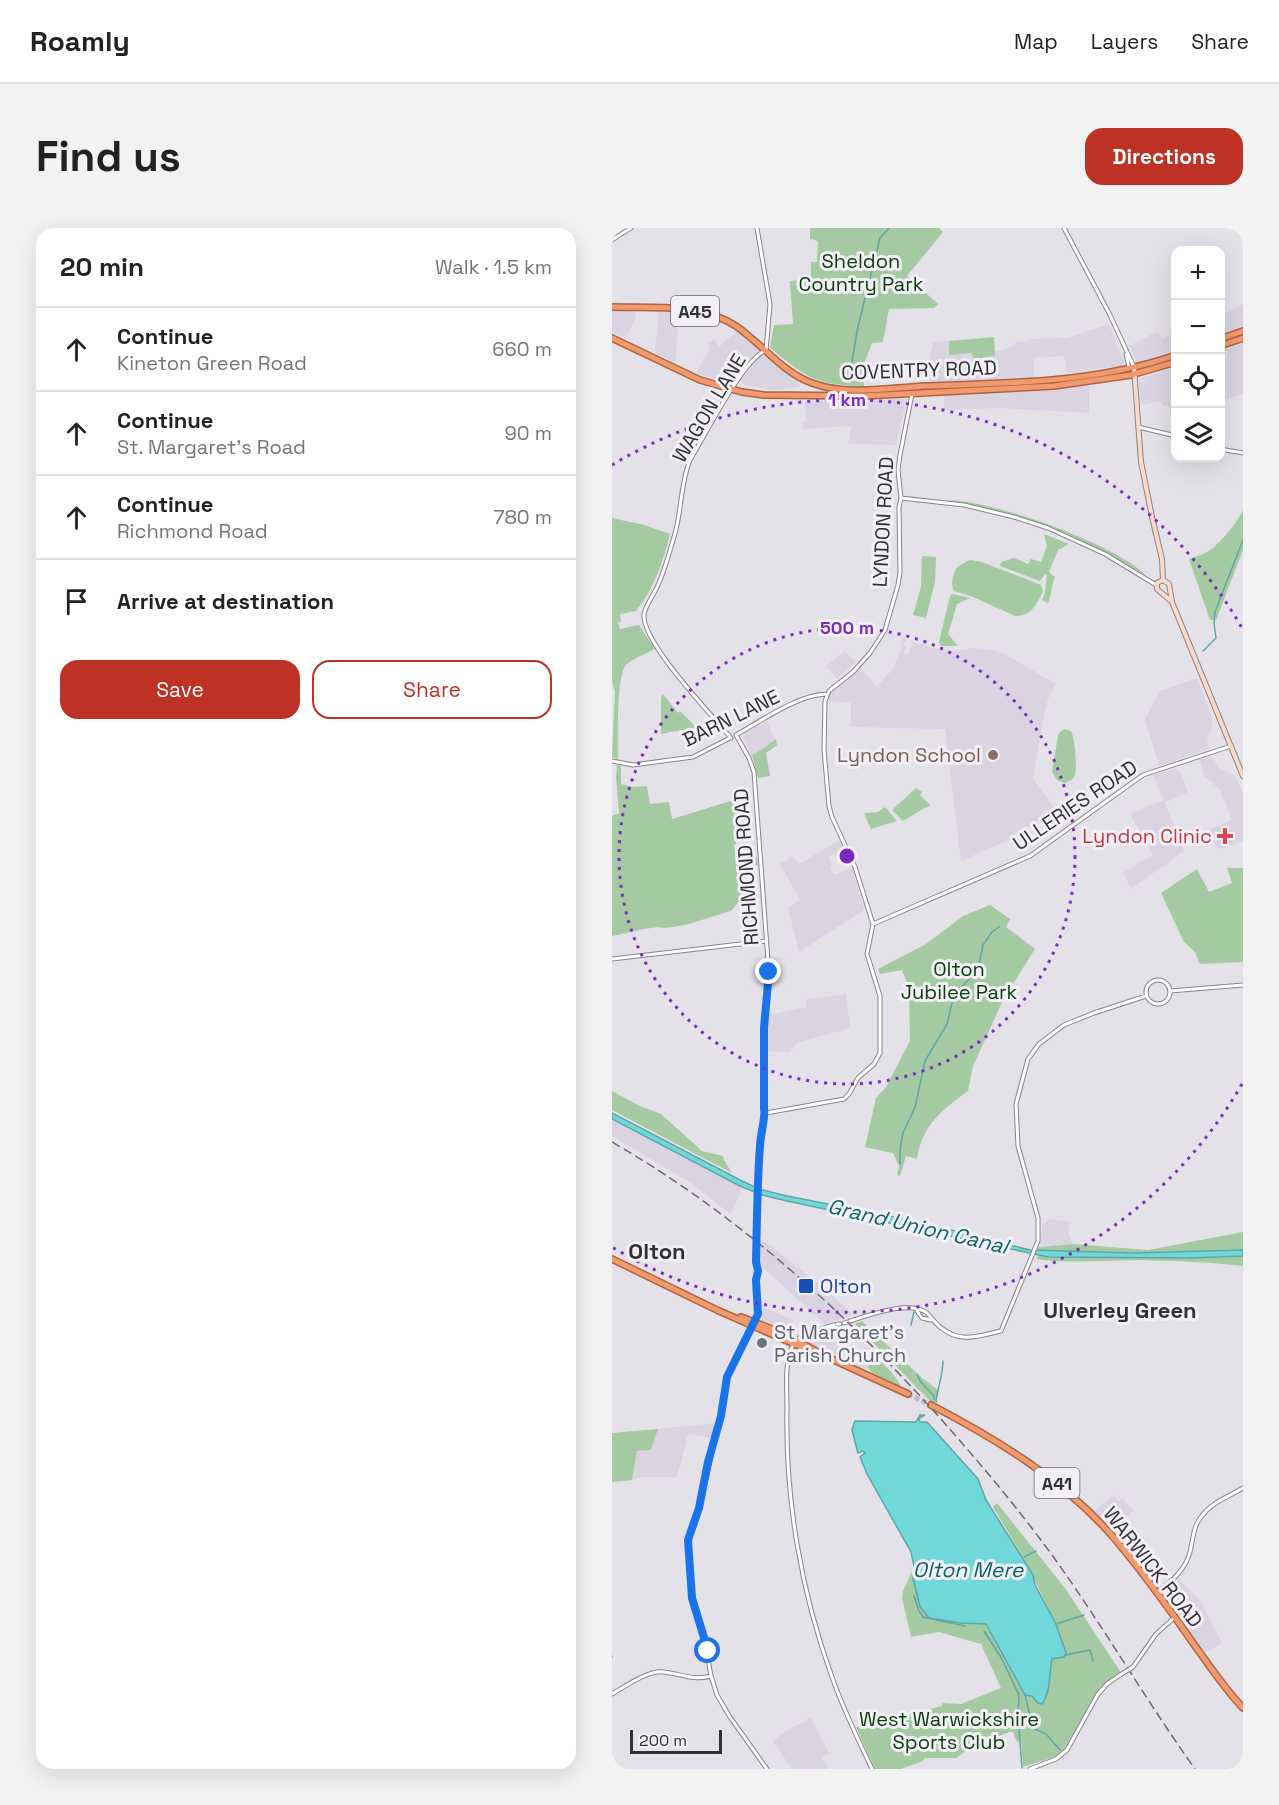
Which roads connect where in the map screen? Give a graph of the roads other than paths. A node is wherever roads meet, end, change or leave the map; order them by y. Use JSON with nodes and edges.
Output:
{"nodes":[{"id":1,"x":631,"y":228,"type":"edge"},
{"id":2,"x":757,"y":228,"type":"edge"},
{"id":3,"x":1064,"y":228,"type":"edge"},
{"id":4,"x":612,"y":240,"type":"edge"},
{"id":5,"x":612,"y":308,"type":"edge"},
{"id":6,"x":1243,"y":331,"type":"edge"},
{"id":7,"x":612,"y":338,"type":"edge"},
{"id":8,"x":766,"y":338,"type":"junction"},
{"id":9,"x":1240,"y":339,"type":"edge"},
{"id":10,"x":1225,"y":341,"type":"edge"},
{"id":11,"x":1225,"y":342,"type":"edge"},
{"id":12,"x":757,"y":343,"type":"junction"},
{"id":13,"x":766,"y":351,"type":"junction"},
{"id":14,"x":1171,"y":358,"type":"edge"},
{"id":15,"x":1129,"y":360,"type":"joint"},
{"id":16,"x":1171,"y":360,"type":"edge"},
{"id":17,"x":1133,"y":374,"type":"junction"},
{"id":18,"x":807,"y":381,"type":"junction"},
{"id":19,"x":850,"y":389,"type":"junction"},
{"id":20,"x":732,"y":390,"type":"junction"},
{"id":21,"x":912,"y":394,"type":"junction"},
{"id":22,"x":807,"y":396,"type":"junction"},
{"id":23,"x":1138,"y":427,"type":"junction"},
{"id":24,"x":1171,"y":435,"type":"edge"},
{"id":25,"x":1225,"y":450,"type":"edge"},
{"id":26,"x":1243,"y":453,"type":"edge"},
{"id":27,"x":901,"y":498,"type":"junction"},
{"id":28,"x":1163,"y":580,"type":"junction"},
{"id":29,"x":1156,"y":585,"type":"junction"},
{"id":30,"x":1169,"y":589,"type":"junction"},
{"id":31,"x":1163,"y":593,"type":"junction"},
{"id":32,"x":1172,"y":602,"type":"junction"},
{"id":33,"x":827,"y":694,"type":"junction"},
{"id":34,"x":736,"y":735,"type":"junction"},
{"id":35,"x":731,"y":738,"type":"junction"},
{"id":36,"x":1231,"y":746,"type":"junction"},
{"id":37,"x":612,"y":761,"type":"edge"},
{"id":38,"x":1243,"y":776,"type":"edge"},
{"id":39,"x":873,"y":924,"type":"junction"},
{"id":40,"x":767,"y":941,"type":"junction"},
{"id":41,"x":612,"y":959,"type":"edge"},
{"id":42,"x":1243,"y":985,"type":"edge"},
{"id":43,"x":1170,"y":991,"type":"junction"},
{"id":44,"x":1146,"y":996,"type":"junction"},
{"id":45,"x":766,"y":1113,"type":"junction"},
{"id":46,"x":612,"y":1259,"type":"edge"},
{"id":47,"x":924,"y":1314,"type":"junction"},
{"id":48,"x":932,"y":1320,"type":"junction"},
{"id":49,"x":754,"y":1323,"type":"junction"},
{"id":50,"x":795,"y":1342,"type":"junction"},
{"id":51,"x":908,"y":1394,"type":"tunnel mouth"},
{"id":52,"x":931,"y":1405,"type":"tunnel mouth"},
{"id":53,"x":1243,"y":1488,"type":"edge"},
{"id":54,"x":1156,"y":1593,"type":"junction"},
{"id":55,"x":1175,"y":1617,"type":"junction"},
{"id":56,"x":711,"y":1676,"type":"junction"},
{"id":57,"x":612,"y":1694,"type":"edge"},
{"id":58,"x":1243,"y":1708,"type":"edge"},
{"id":59,"x":767,"y":1769,"type":"edge"},
{"id":60,"x":872,"y":1769,"type":"edge"},
{"id":61,"x":1030,"y":1769,"type":"edge"}],
"edges":[{"from":1,"to":4,"type":"street"},
{"from":2,"to":8,"type":"street"},
{"from":3,"to":15,"type":"street"},
{"from":5,"to":12,"type":"highway","name":"COVENTRY ROAD","number":"A45"},
{"from":6,"to":10,"type":"highway"},
{"from":7,"to":20,"type":"highway","number":"A45"},
{"from":8,"to":12,"type":"street"},
{"from":8,"to":13,"type":"street"},
{"from":9,"to":11,"type":"highway"},
{"from":12,"to":13,"type":"highway","name":"COVENTRY ROAD","number":"A45"},
{"from":13,"to":18,"type":"highway","name":"COVENTRY ROAD","number":"A45"},
{"from":13,"to":20,"type":"street","name":"WAGON LANE"},
{"from":14,"to":17,"type":"highway","name":"COVENTRY ROAD","number":"A45"},
{"from":15,"to":17,"type":"highway"},
{"from":16,"to":17,"type":"highway","name":"COVENTRY ROAD","number":"A45"},
{"from":17,"to":19,"type":"highway","name":"COVENTRY ROAD","number":"A45"},
{"from":17,"to":21,"type":"highway","name":"COVENTRY ROAD","number":"A45"},
{"from":17,"to":23,"type":"main road"},
{"from":18,"to":19,"type":"highway","name":"COVENTRY ROAD","number":"A45"},
{"from":18,"to":22,"type":"highway"},
{"from":19,"to":21,"type":"highway"},
{"from":20,"to":22,"type":"highway","number":"A45"},
{"from":20,"to":35,"type":"street","name":"WAGON LANE"},
{"from":21,"to":22,"type":"highway","name":"COVENTRY ROAD","number":"A45"},
{"from":21,"to":27,"type":"street","name":"LYNDON ROAD"},
{"from":23,"to":24,"type":"street"},
{"from":23,"to":28,"type":"main road"},
{"from":25,"to":26,"type":"street"},
{"from":27,"to":29,"type":"street"},
{"from":27,"to":33,"type":"street","name":"LYNDON ROAD"},
{"from":28,"to":29,"type":"main road"},
{"from":28,"to":30,"type":"main road"},
{"from":29,"to":31,"type":"main road"},
{"from":30,"to":31,"type":"main road"},
{"from":30,"to":32,"type":"main road"},
{"from":31,"to":32,"type":"main road"},
{"from":32,"to":36,"type":"main road"},
{"from":33,"to":34,"type":"street","name":"BARN LANE"},
{"from":33,"to":39,"type":"street"},
{"from":34,"to":35,"type":"street","name":"BARN LANE"},
{"from":34,"to":40,"type":"street","name":"RICHMOND ROAD"},
{"from":35,"to":37,"type":"street","name":"BARN LANE"},
{"from":36,"to":38,"type":"main road"},
{"from":36,"to":39,"type":"street","name":"ULLERIES ROAD"},
{"from":39,"to":45,"type":"street"},
{"from":40,"to":41,"type":"street"},
{"from":40,"to":45,"type":"street","name":"RICHMOND ROAD"},
{"from":42,"to":43,"type":"street"},
{"from":43,"to":44,"type":"street"},
{"from":43,"to":44,"type":"street"},
{"from":44,"to":48,"type":"street"},
{"from":45,"to":49,"type":"street","name":"RICHMOND ROAD"},
{"from":46,"to":49,"type":"highway"},
{"from":47,"to":48,"type":"street"},
{"from":47,"to":48,"type":"street"},
{"from":47,"to":50,"type":"street"},
{"from":49,"to":50,"type":"highway"},
{"from":49,"to":56,"type":"street"},
{"from":50,"to":51,"type":"highway"},
{"from":50,"to":60,"type":"street"},
{"from":52,"to":54,"type":"highway","name":"WARWICK ROAD","number":"A41"},
{"from":53,"to":54,"type":"street"},
{"from":54,"to":55,"type":"highway","name":"WARWICK ROAD","number":"A41"},
{"from":55,"to":58,"type":"highway","name":"WARWICK ROAD","number":"A41"},
{"from":55,"to":61,"type":"street","bridge":true},
{"from":56,"to":57,"type":"street"},
{"from":56,"to":59,"type":"street"}]}
